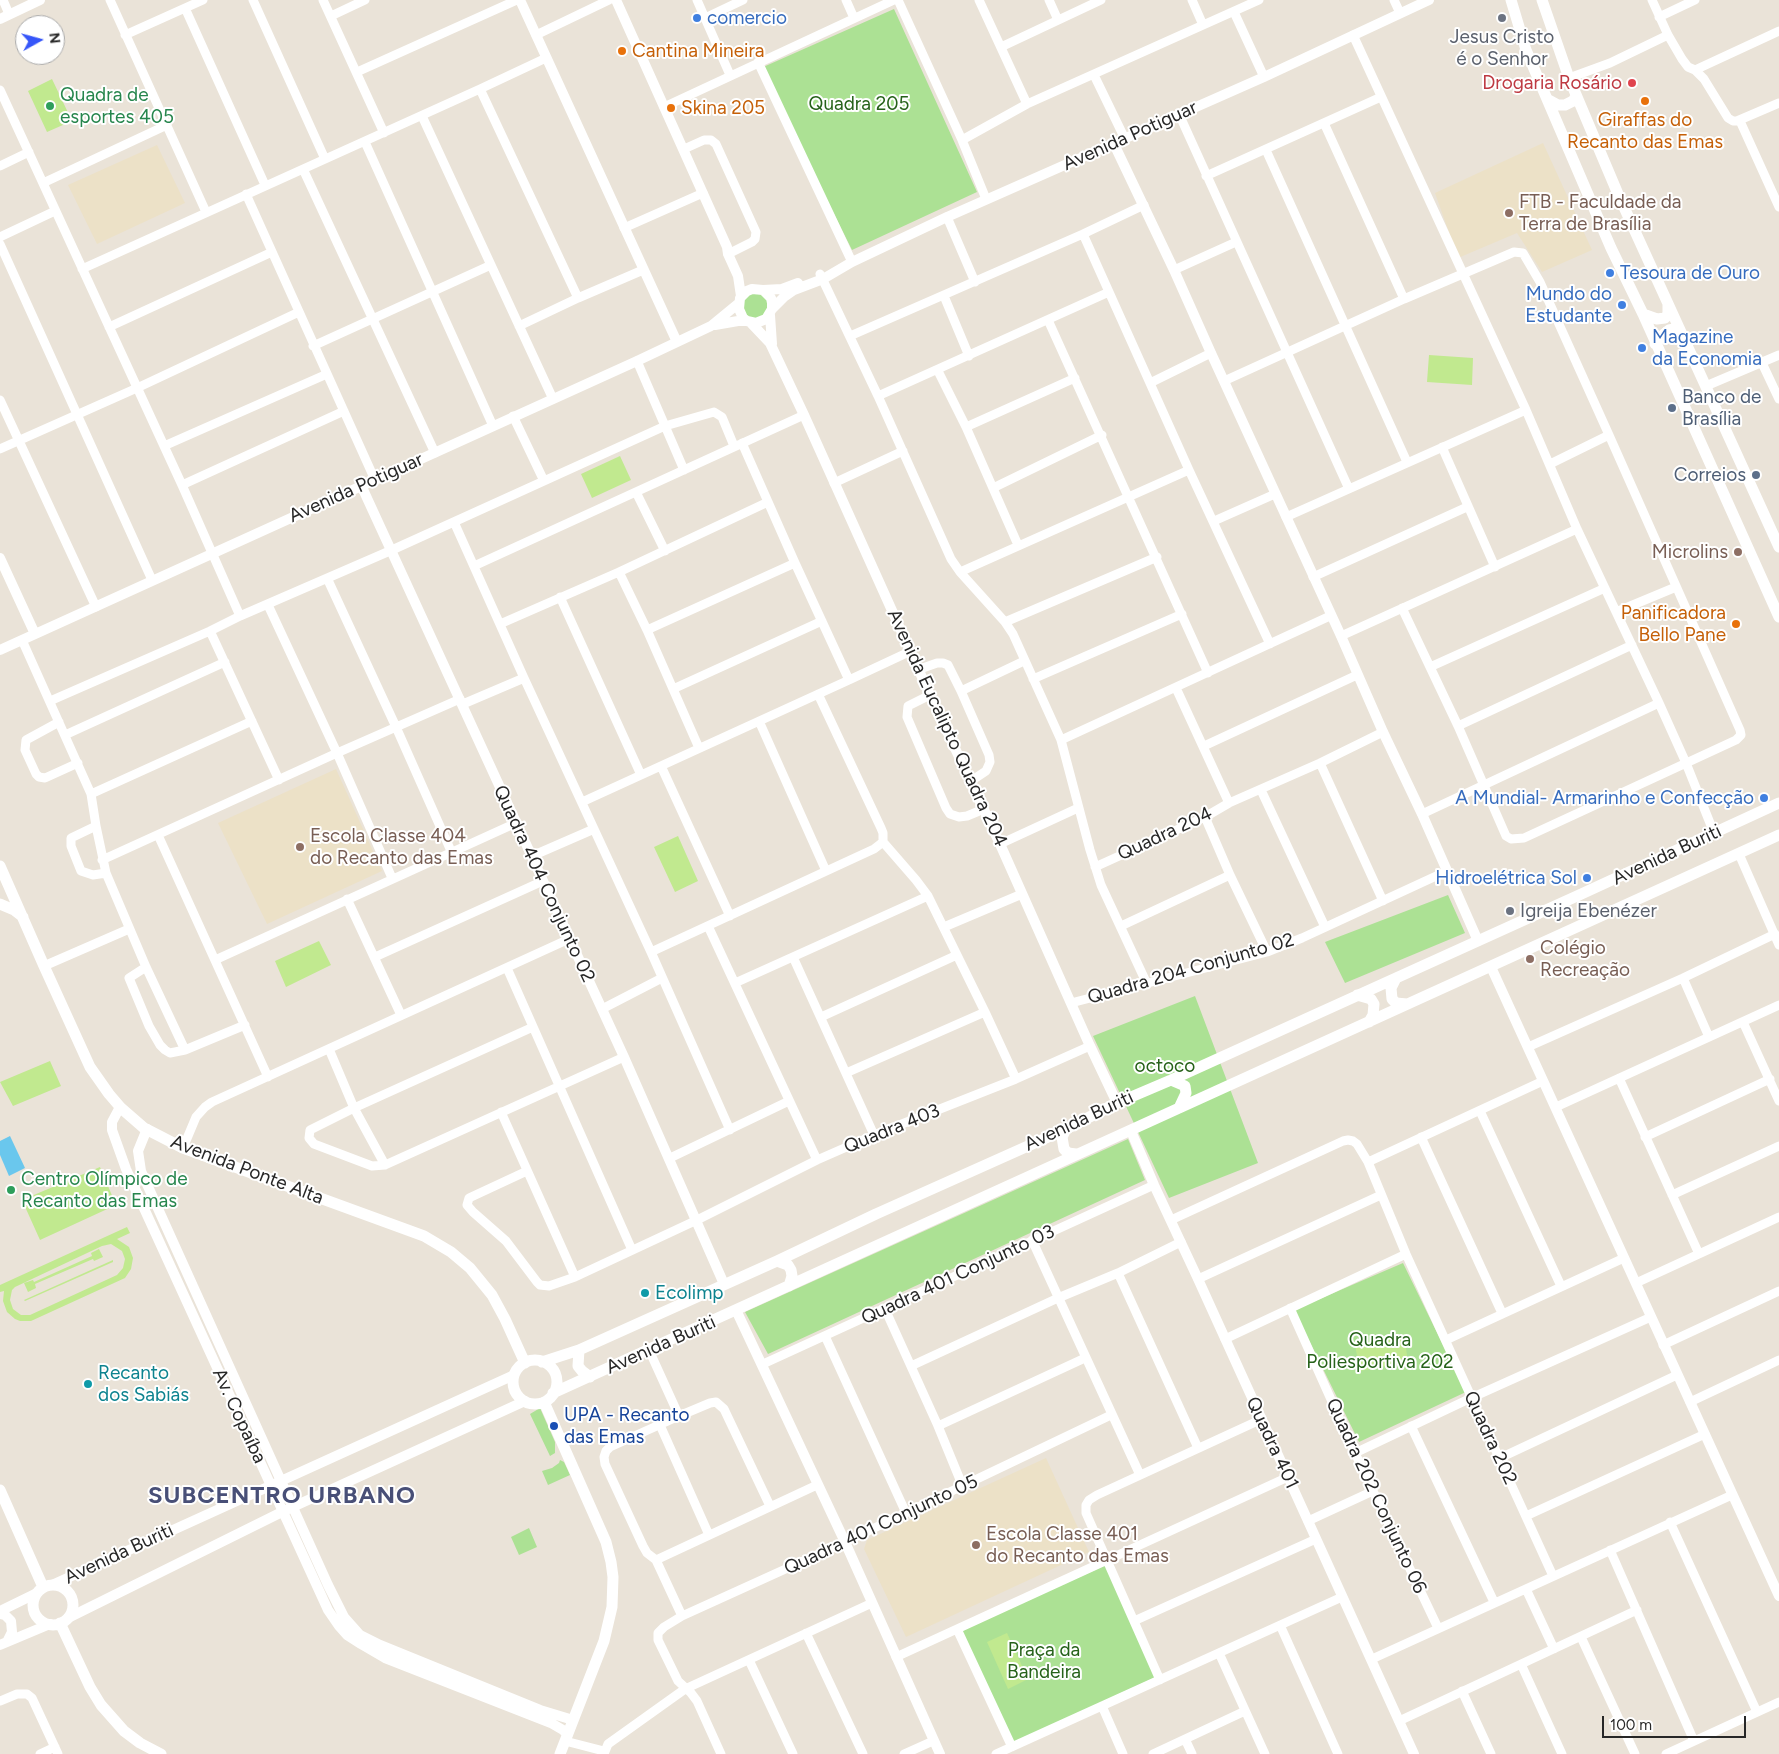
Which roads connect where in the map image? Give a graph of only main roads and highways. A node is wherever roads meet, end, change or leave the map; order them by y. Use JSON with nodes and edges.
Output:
{"nodes":[{"id":1,"x":1511,"y":0,"type":"edge"},
{"id":2,"x":1542,"y":0,"type":"edge"},
{"id":3,"x":1576,"y":96,"type":"junction"},
{"id":4,"x":1546,"y":99,"type":"junction"},
{"id":5,"x":1668,"y":302,"type":"junction"},
{"id":6,"x":1643,"y":314,"type":"junction"},
{"id":7,"x":1680,"y":332,"type":"junction"},
{"id":8,"x":1655,"y":344,"type":"junction"},
{"id":9,"x":1779,"y":547,"type":"edge"},
{"id":10,"x":1779,"y":617,"type":"edge"},
{"id":11,"x":1779,"y":803,"type":"edge"},
{"id":12,"x":1779,"y":835,"type":"edge"},
{"id":13,"x":2,"y":871,"type":"edge"},
{"id":14,"x":0,"y":895,"type":"edge"},
{"id":15,"x":0,"y":904,"type":"edge"},
{"id":16,"x":24,"y":918,"type":"junction"},
{"id":17,"x":1396,"y":978,"type":"junction"},
{"id":18,"x":1357,"y":995,"type":"junction"},
{"id":19,"x":1407,"y":1004,"type":"junction"},
{"id":20,"x":1369,"y":1022,"type":"junction"},
{"id":21,"x":1170,"y":1080,"type":"junction"},
{"id":22,"x":1179,"y":1108,"type":"junction"},
{"id":23,"x":1066,"y":1129,"type":"junction"},
{"id":24,"x":1076,"y":1154,"type":"junction"},
{"id":25,"x":777,"y":1261,"type":"junction"},
{"id":26,"x":789,"y":1286,"type":"junction"},
{"id":27,"x":579,"y":1350,"type":"junction"},
{"id":28,"x":542,"y":1362,"type":"junction"},
{"id":29,"x":525,"y":1363,"type":"junction"},
{"id":30,"x":590,"y":1377,"type":"junction"},
{"id":31,"x":554,"y":1393,"type":"junction"},
{"id":32,"x":544,"y":1402,"type":"junction"},
{"id":33,"x":0,"y":1490,"type":"edge"},
{"id":34,"x":44,"y":1588,"type":"junction"},
{"id":35,"x":59,"y":1622,"type":"junction"},
{"id":36,"x":154,"y":1752,"type":"edge"},
{"id":37,"x":560,"y":1754,"type":"edge"}],
"edges":[{"from":1,"to":4,"type":"main road"},
{"from":2,"to":3,"type":"main road"},
{"from":3,"to":4,"type":"main road"},
{"from":3,"to":5,"type":"main road"},
{"from":4,"to":6,"type":"main road"},
{"from":5,"to":6,"type":"main road"},
{"from":5,"to":7,"type":"main road"},
{"from":6,"to":8,"type":"main road"},
{"from":7,"to":8,"type":"main road"},
{"from":7,"to":9,"type":"main road"},
{"from":8,"to":10,"type":"main road"},
{"from":11,"to":17,"type":"main road","name":"Avenida Buriti"},
{"from":12,"to":19,"type":"main road","name":"Avenida Buriti"},
{"from":13,"to":14,"type":"main road"},
{"from":13,"to":16,"type":"main road","name":"Avenida Ponte Alta"},
{"from":15,"to":16,"type":"main road"},
{"from":16,"to":29,"type":"main road","name":"Avenida Ponte Alta"},
{"from":17,"to":18,"type":"main road","name":"Avenida Buriti"},
{"from":17,"to":19,"type":"main road"},
{"from":18,"to":20,"type":"main road"},
{"from":18,"to":21,"type":"main road","name":"Avenida Buriti"},
{"from":19,"to":20,"type":"main road","name":"Avenida Buriti"},
{"from":20,"to":22,"type":"main road","name":"Avenida Buriti"},
{"from":21,"to":22,"type":"main road"},
{"from":21,"to":23,"type":"main road","name":"Avenida Buriti"},
{"from":22,"to":24,"type":"main road","name":"Avenida Buriti"},
{"from":23,"to":24,"type":"main road"},
{"from":23,"to":25,"type":"main road","name":"Avenida Buriti"},
{"from":24,"to":26,"type":"main road","name":"Avenida Buriti"},
{"from":25,"to":26,"type":"main road"},
{"from":25,"to":27,"type":"main road","name":"Avenida Buriti"},
{"from":26,"to":30,"type":"main road","name":"Avenida Buriti"},
{"from":27,"to":28,"type":"main road","name":"Avenida Buriti"},
{"from":27,"to":30,"type":"main road"},
{"from":28,"to":29,"type":"main road","name":"Avenida Buriti"},
{"from":28,"to":31,"type":"main road"},
{"from":29,"to":32,"type":"main road","name":"Avenida Buriti"},
{"from":30,"to":31,"type":"main road","name":"Avenida Buriti"},
{"from":31,"to":32,"type":"main road","name":"Avenida Buriti"},
{"from":32,"to":37,"type":"main road"},
{"from":33,"to":34,"type":"main road"},
{"from":34,"to":35,"type":"main road"},
{"from":34,"to":35,"type":"main road"},
{"from":35,"to":36,"type":"main road"}]}
